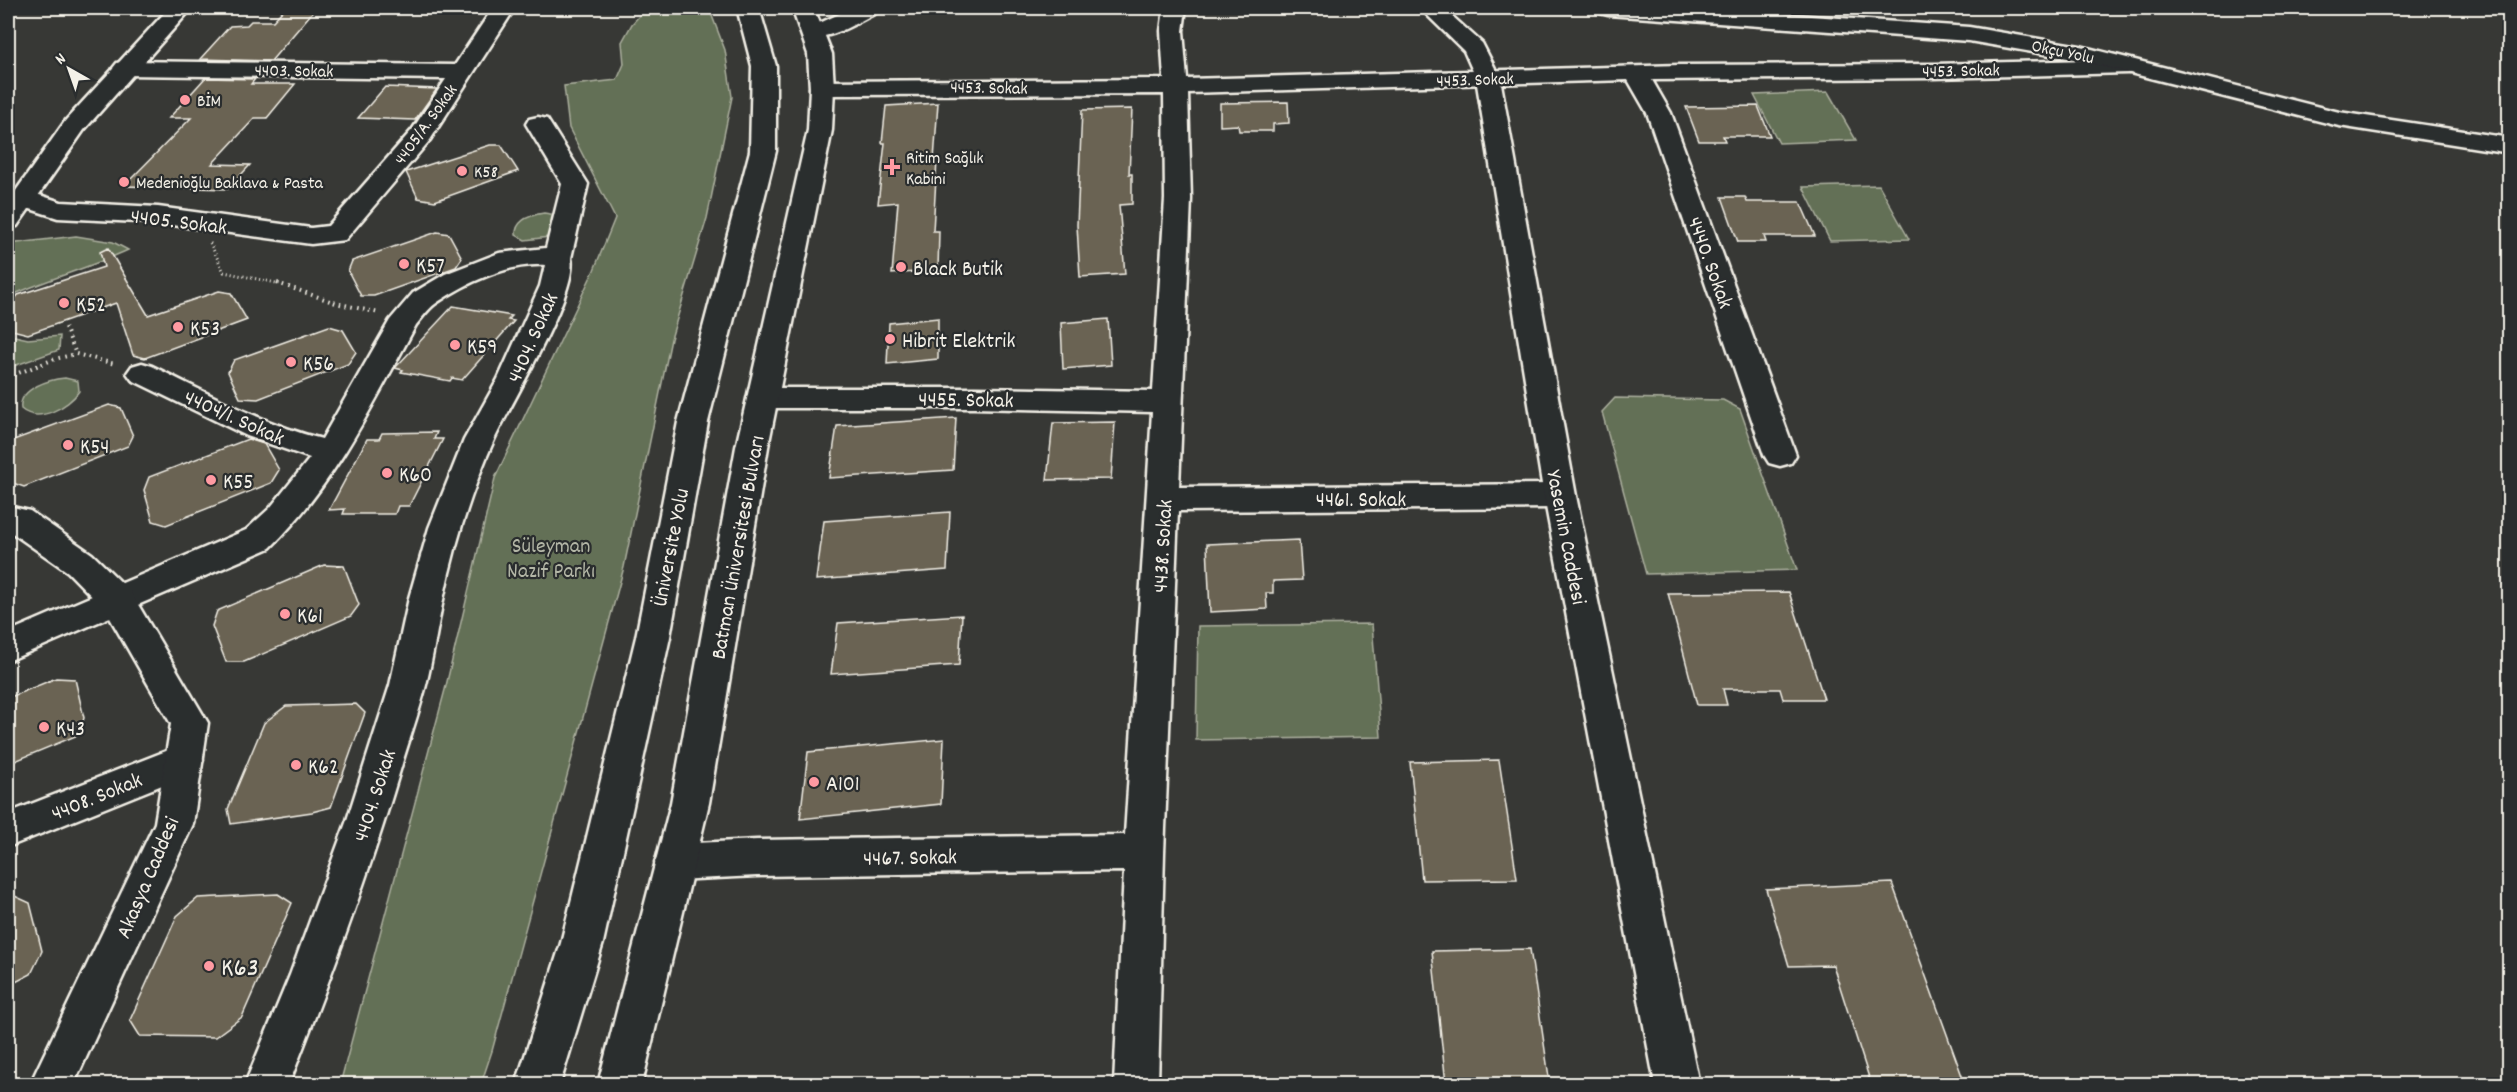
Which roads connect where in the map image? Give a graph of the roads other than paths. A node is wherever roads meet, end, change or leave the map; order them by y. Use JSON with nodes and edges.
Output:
{"nodes":[{"id":1,"x":181,"y":8,"type":"edge"},
{"id":2,"x":199,"y":8,"type":"edge"},
{"id":3,"x":504,"y":8,"type":"edge"},
{"id":4,"x":748,"y":8,"type":"edge"},
{"id":5,"x":868,"y":8,"type":"edge"},
{"id":6,"x":1175,"y":8,"type":"edge"},
{"id":7,"x":1431,"y":8,"type":"edge"},
{"id":8,"x":1608,"y":8,"type":"edge"},
{"id":9,"x":807,"y":19,"type":"edge"},
{"id":10,"x":145,"y":46,"type":"junction"},
{"id":11,"x":2128,"y":66,"type":"junction"},
{"id":12,"x":125,"y":68,"type":"junction"},
{"id":13,"x":463,"y":72,"type":"junction"},
{"id":14,"x":1636,"y":73,"type":"junction"},
{"id":15,"x":1488,"y":78,"type":"junction"},
{"id":16,"x":1176,"y":86,"type":"junction"},
{"id":17,"x":822,"y":88,"type":"junction"},
{"id":18,"x":538,"y":124,"type":"dead end"},
{"id":19,"x":2510,"y":146,"type":"edge"},
{"id":20,"x":24,"y":198,"type":"junction"},
{"id":21,"x":8,"y":220,"type":"edge"},
{"id":22,"x":336,"y":234,"type":"joint"},
{"id":23,"x":556,"y":258,"type":"junction"},
{"id":24,"x":142,"y":373,"type":"road end"},
{"id":25,"x":764,"y":398,"type":"junction"},
{"id":26,"x":1169,"y":402,"type":"junction"},
{"id":27,"x":330,"y":452,"type":"junction"},
{"id":28,"x":1780,"y":455,"type":"dead end"},
{"id":29,"x":1560,"y":496,"type":"junction"},
{"id":30,"x":1163,"y":500,"type":"junction"},
{"id":31,"x":8,"y":518,"type":"edge"},
{"id":32,"x":118,"y":600,"type":"junction"},
{"id":33,"x":8,"y":647,"type":"edge"},
{"id":34,"x":184,"y":760,"type":"junction"},
{"id":35,"x":8,"y":830,"type":"edge"},
{"id":36,"x":1144,"y":853,"type":"junction"},
{"id":37,"x":675,"y":862,"type":"junction"},
{"id":38,"x":52,"y":1084,"type":"edge"},
{"id":39,"x":267,"y":1084,"type":"edge"},
{"id":40,"x":538,"y":1084,"type":"edge"},
{"id":41,"x":620,"y":1084,"type":"edge"},
{"id":42,"x":1136,"y":1084,"type":"edge"},
{"id":43,"x":1677,"y":1084,"type":"edge"}],
"edges":[{"from":1,"to":10,"type":"street"},
{"from":2,"to":10,"type":"street"},
{"from":3,"to":13,"type":"street","name":"4405/A. Sokak"},
{"from":4,"to":40,"type":"street","name":"Üniversite Yolu"},
{"from":5,"to":9,"type":"street"},
{"from":6,"to":16,"type":"street","name":"4438. Sokak"},
{"from":7,"to":15,"type":"street","name":"Yasemin Caddesi"},
{"from":8,"to":11,"type":"street","name":"Okçu Yolu"},
{"from":9,"to":17,"type":"street","name":"Batman Üniversitesi Bulvarı"},
{"from":10,"to":12,"type":"street"},
{"from":11,"to":14,"type":"street","name":"4453. Sokak"},
{"from":11,"to":19,"type":"street","name":"Okçu Yolu"},
{"from":12,"to":13,"type":"street","name":"4403. Sokak"},
{"from":12,"to":20,"type":"street"},
{"from":13,"to":22,"type":"street","name":"4405/A. Sokak"},
{"from":14,"to":15,"type":"street","name":"4453. Sokak"},
{"from":14,"to":28,"type":"street","name":"4440. Sokak"},
{"from":15,"to":16,"type":"street","name":"4453. Sokak"},
{"from":15,"to":29,"type":"street","name":"Yasemin Caddesi"},
{"from":16,"to":17,"type":"street","name":"4453. Sokak"},
{"from":16,"to":26,"type":"street","name":"4438. Sokak"},
{"from":17,"to":25,"type":"street","name":"Batman Üniversitesi Bulvarı"},
{"from":18,"to":23,"type":"street"},
{"from":20,"to":21,"type":"street"},
{"from":20,"to":22,"type":"street","name":"4405. Sokak"},
{"from":23,"to":27,"type":"street","name":"4404. Sokak"},
{"from":23,"to":39,"type":"street","name":"4404. Sokak"},
{"from":24,"to":27,"type":"street","name":"4404/1. Sokak"},
{"from":25,"to":26,"type":"street","name":"4455. Sokak"},
{"from":25,"to":37,"type":"street","name":"Batman Üniversitesi Bulvarı"},
{"from":26,"to":30,"type":"street","name":"4438. Sokak"},
{"from":27,"to":32,"type":"street","name":"4404. Sokak"},
{"from":29,"to":30,"type":"street","name":"4461. Sokak"},
{"from":29,"to":43,"type":"street","name":"Yasemin Caddesi"},
{"from":30,"to":36,"type":"street","name":"4438. Sokak"},
{"from":31,"to":32,"type":"street","name":"Akasya Caddesi"},
{"from":32,"to":33,"type":"street","name":"4404. Sokak"},
{"from":32,"to":34,"type":"street","name":"Akasya Caddesi"},
{"from":34,"to":35,"type":"street","name":"4408. Sokak"},
{"from":34,"to":38,"type":"street","name":"Akasya Caddesi"},
{"from":36,"to":37,"type":"street","name":"4467. Sokak"},
{"from":36,"to":42,"type":"street","name":"4438. Sokak"},
{"from":37,"to":41,"type":"street","name":"Batman Üniversitesi Bulvarı"}]}
